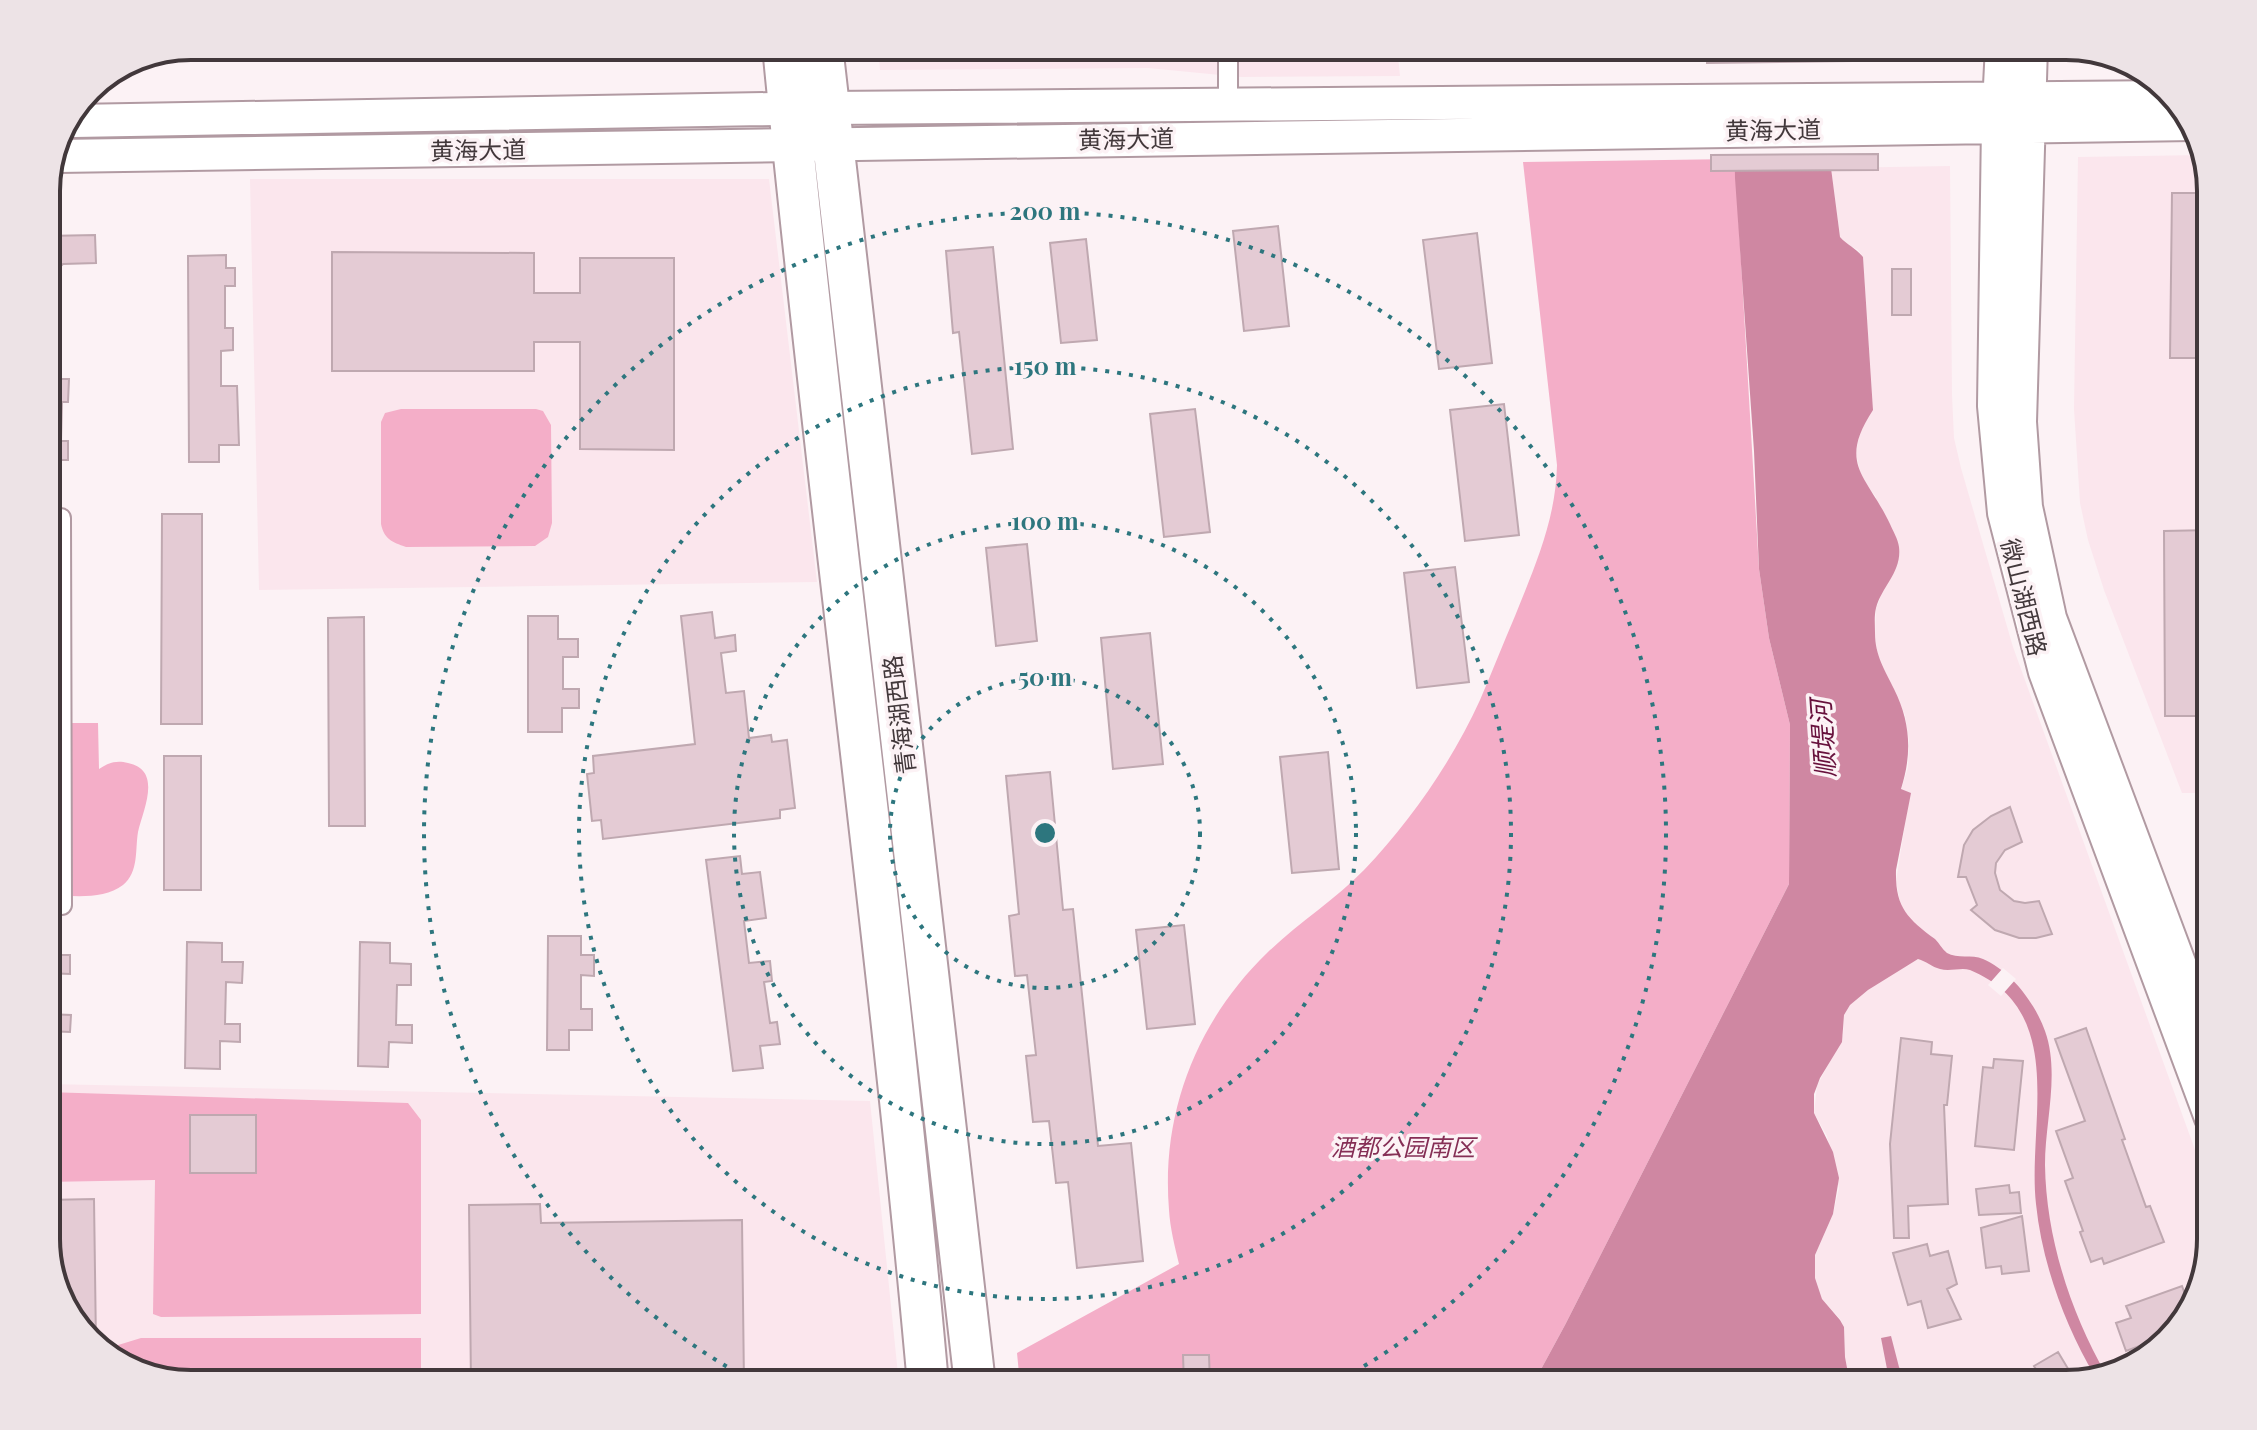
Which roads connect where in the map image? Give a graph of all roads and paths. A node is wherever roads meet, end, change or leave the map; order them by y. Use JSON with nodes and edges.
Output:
{"nodes":[{"id":1,"x":784,"y":60,"type":"edge"},
{"id":2,"x":823,"y":60,"type":"edge"},
{"id":3,"x":1228,"y":60,"type":"edge"},
{"id":4,"x":2005,"y":60,"type":"edge"},
{"id":5,"x":2027,"y":60,"type":"edge"},
{"id":6,"x":2159,"y":98,"type":"edge"},
{"id":7,"x":1228,"y":104,"type":"junction"},
{"id":8,"x":2014,"y":112,"type":"junction"},
{"id":9,"x":1701,"y":115,"type":"junction"},
{"id":10,"x":80,"y":121,"type":"edge"},
{"id":11,"x":2177,"y":123,"type":"edge"},
{"id":12,"x":830,"y":125,"type":"junction"},
{"id":13,"x":790,"y":126,"type":"junction"},
{"id":14,"x":64,"y":156,"type":"edge"},
{"id":15,"x":61,"y":518,"type":"dead end"},
{"id":16,"x":62,"y":905,"type":"dead end"},
{"id":17,"x":2197,"y":1011,"type":"edge"},
{"id":18,"x":2197,"y":1080,"type":"edge"},
{"id":19,"x":927,"y":1370,"type":"edge"},
{"id":20,"x":973,"y":1370,"type":"edge"}],
"edges":[{"from":1,"to":13,"type":"main road","name":"青海湖西路"},
{"from":2,"to":12,"type":"main road","name":"青海湖西路"},
{"from":3,"to":7,"type":"street"},
{"from":4,"to":8,"type":"street","name":"微山湖西路"},
{"from":5,"to":8,"type":"street","name":"微山湖西路"},
{"from":6,"to":8,"type":"street","name":"黄海大道"},
{"from":7,"to":9,"type":"street","name":"黄海大道"},
{"from":7,"to":12,"type":"street","name":"黄海大道"},
{"from":8,"to":9,"type":"street","name":"黄海大道"},
{"from":8,"to":11,"type":"street","name":"黄海大道"},
{"from":8,"to":17,"type":"street","name":"微山湖西路"},
{"from":8,"to":18,"type":"street","name":"微山湖西路"},
{"from":9,"to":12,"type":"street","name":"黄海大道"},
{"from":10,"to":13,"type":"street","name":"黄海大道"},
{"from":12,"to":13,"type":"street","name":"黄海大道"},
{"from":12,"to":20,"type":"main road","name":"青海湖西路"},
{"from":13,"to":14,"type":"street","name":"黄海大道"},
{"from":13,"to":19,"type":"main road","name":"青海湖西路"},
{"from":15,"to":16,"type":"street"}]}
